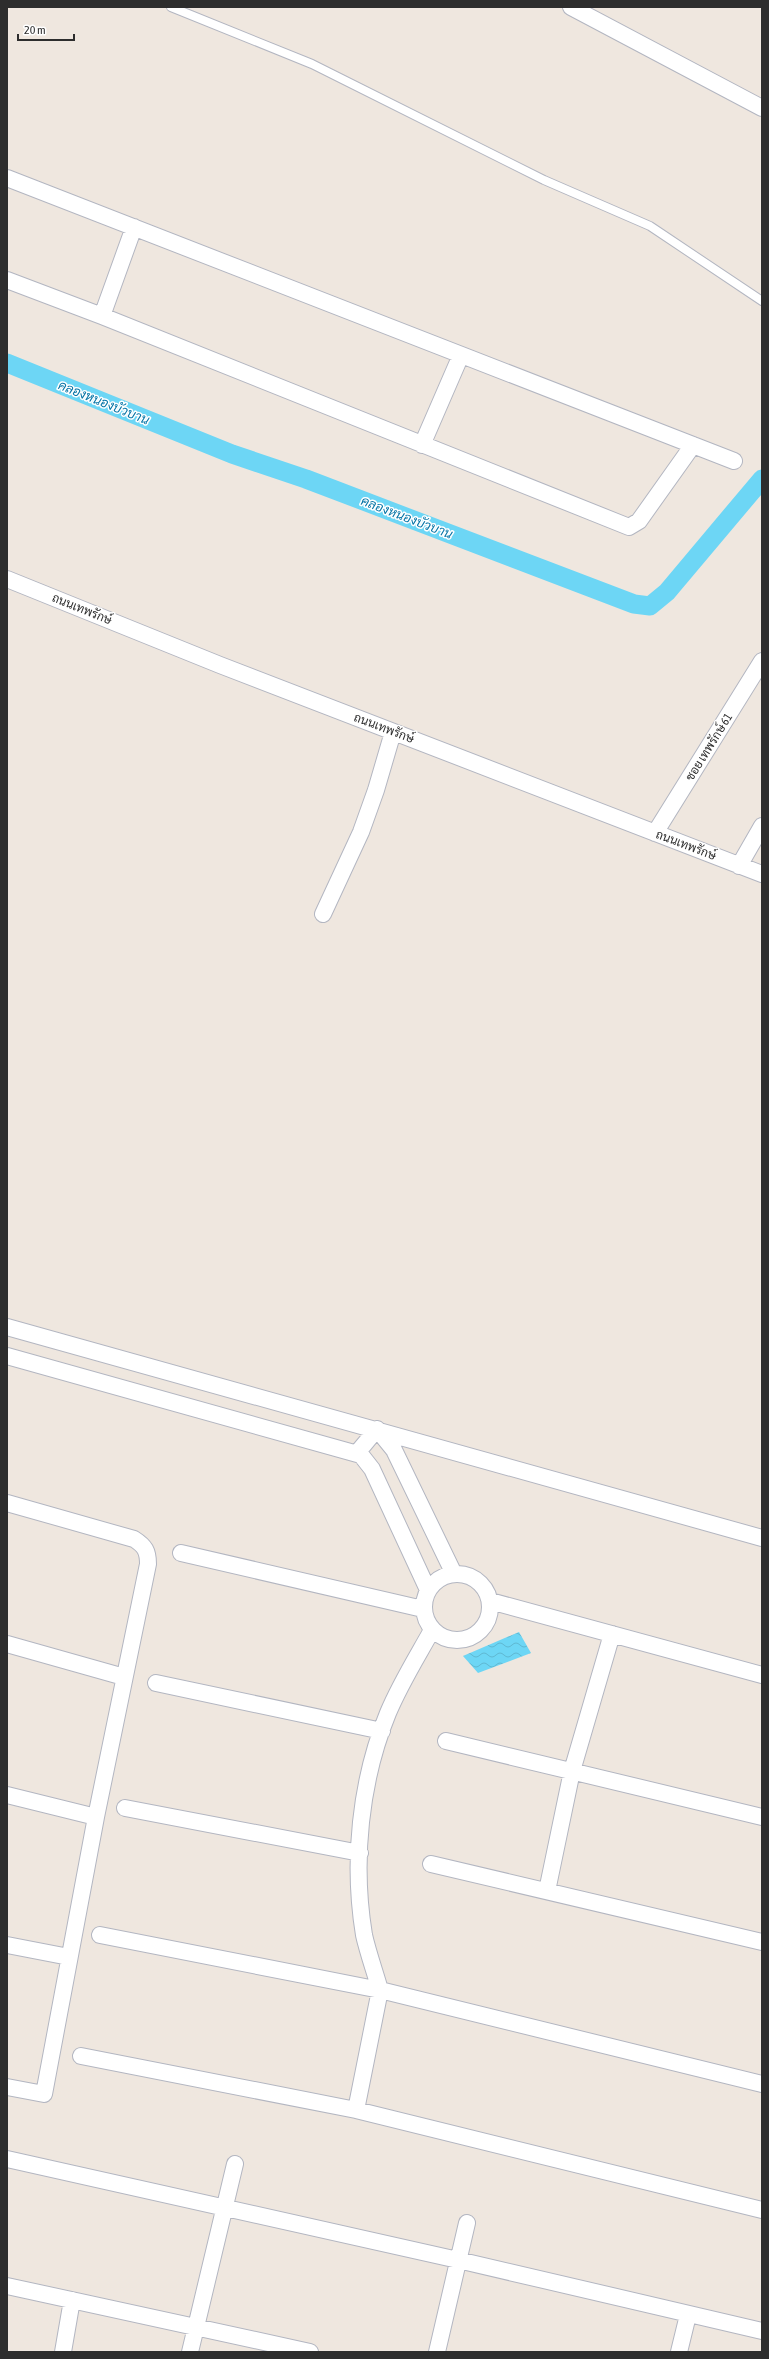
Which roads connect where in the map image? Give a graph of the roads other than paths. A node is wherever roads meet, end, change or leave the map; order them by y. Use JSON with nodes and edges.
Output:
{"nodes":[{"id":1,"x":171,"y":7,"type":"edge"},
{"id":2,"x":571,"y":7,"type":"edge"},
{"id":3,"x":762,"y":108,"type":"edge"},
{"id":4,"x":7,"y":178,"type":"edge"},
{"id":5,"x":134,"y":227,"type":"junction"},
{"id":6,"x":7,"y":280,"type":"edge"},
{"id":7,"x":762,"y":301,"type":"edge"},
{"id":8,"x":102,"y":316,"type":"junction"},
{"id":9,"x":461,"y":355,"type":"junction"},
{"id":10,"x":693,"y":445,"type":"junction"},
{"id":11,"x":422,"y":446,"type":"junction"},
{"id":12,"x":734,"y":461,"type":"dead end"},
{"id":13,"x":7,"y":579,"type":"edge"},
{"id":14,"x":762,"y":661,"type":"edge"},
{"id":15,"x":393,"y":732,"type":"junction"},
{"id":16,"x":762,"y":826,"type":"edge"},
{"id":17,"x":655,"y":833,"type":"junction"},
{"id":18,"x":739,"y":866,"type":"junction"},
{"id":19,"x":762,"y":874,"type":"edge"},
{"id":20,"x":323,"y":914,"type":"dead end"},
{"id":21,"x":7,"y":1327,"type":"edge"},
{"id":22,"x":7,"y":1356,"type":"edge"},
{"id":23,"x":377,"y":1429,"type":"junction"},
{"id":24,"x":357,"y":1453,"type":"junction"},
{"id":25,"x":7,"y":1503,"type":"edge"},
{"id":26,"x":762,"y":1538,"type":"edge"},
{"id":27,"x":181,"y":1553,"type":"dead end"},
{"id":28,"x":454,"y":1574,"type":"junction"},
{"id":29,"x":428,"y":1590,"type":"junction"},
{"id":30,"x":490,"y":1601,"type":"junction"},
{"id":31,"x":423,"y":1609,"type":"junction"},
{"id":32,"x":432,"y":1630,"type":"junction"},
{"id":33,"x":612,"y":1634,"type":"junction"},
{"id":34,"x":7,"y":1644,"type":"edge"},
{"id":35,"x":762,"y":1674,"type":"edge"},
{"id":36,"x":124,"y":1677,"type":"junction"},
{"id":37,"x":156,"y":1683,"type":"dead end"},
{"id":38,"x":382,"y":1730,"type":"junction"},
{"id":39,"x":446,"y":1741,"type":"dead end"},
{"id":40,"x":572,"y":1771,"type":"junction"},
{"id":41,"x":7,"y":1795,"type":"edge"},
{"id":42,"x":125,"y":1808,"type":"dead end"},
{"id":43,"x":96,"y":1817,"type":"junction"},
{"id":44,"x":762,"y":1818,"type":"edge"},
{"id":45,"x":360,"y":1853,"type":"junction"},
{"id":46,"x":431,"y":1864,"type":"dead end"},
{"id":47,"x":547,"y":1891,"type":"junction"},
{"id":48,"x":100,"y":1935,"type":"dead end"},
{"id":49,"x":762,"y":1942,"type":"edge"},
{"id":50,"x":7,"y":1945,"type":"edge"},
{"id":51,"x":69,"y":1957,"type":"junction"},
{"id":52,"x":380,"y":1990,"type":"junction"},
{"id":53,"x":81,"y":2056,"type":"dead end"},
{"id":54,"x":762,"y":2084,"type":"edge"},
{"id":55,"x":7,"y":2086,"type":"edge"},
{"id":56,"x":356,"y":2110,"type":"junction"},
{"id":57,"x":7,"y":2159,"type":"edge"},
{"id":58,"x":235,"y":2164,"type":"dead end"},
{"id":59,"x":225,"y":2208,"type":"junction"},
{"id":60,"x":762,"y":2210,"type":"edge"},
{"id":61,"x":467,"y":2223,"type":"dead end"},
{"id":62,"x":458,"y":2260,"type":"junction"},
{"id":63,"x":7,"y":2286,"type":"edge"},
{"id":64,"x":72,"y":2300,"type":"junction"},
{"id":65,"x":688,"y":2315,"type":"junction"},
{"id":66,"x":196,"y":2327,"type":"junction"},
{"id":67,"x":762,"y":2331,"type":"edge"},
{"id":68,"x":63,"y":2352,"type":"edge"},
{"id":69,"x":190,"y":2352,"type":"edge"},
{"id":70,"x":310,"y":2352,"type":"edge"},
{"id":71,"x":437,"y":2352,"type":"edge"},
{"id":72,"x":679,"y":2352,"type":"edge"}],
"edges":[{"from":1,"to":7,"type":"lane"},
{"from":2,"to":3,"type":"street"},
{"from":4,"to":5,"type":"street"},
{"from":5,"to":8,"type":"street"},
{"from":5,"to":9,"type":"street"},
{"from":6,"to":8,"type":"street"},
{"from":8,"to":11,"type":"street"},
{"from":9,"to":10,"type":"street"},
{"from":9,"to":11,"type":"street"},
{"from":10,"to":11,"type":"street"},
{"from":10,"to":12,"type":"street"},
{"from":13,"to":15,"type":"street","name":"ถนนเทพรักษ์"},
{"from":14,"to":17,"type":"street","name":"ซอย เทพรักษ์ 61"},
{"from":15,"to":17,"type":"street","name":"ถนนเทพรักษ์"},
{"from":15,"to":20,"type":"street"},
{"from":16,"to":18,"type":"street"},
{"from":17,"to":18,"type":"street","name":"ถนนเทพรักษ์"},
{"from":18,"to":19,"type":"street","name":"ถนนเทพรักษ์"},
{"from":21,"to":23,"type":"street"},
{"from":22,"to":24,"type":"street"},
{"from":23,"to":24,"type":"street"},
{"from":23,"to":26,"type":"street"},
{"from":23,"to":28,"type":"street"},
{"from":24,"to":29,"type":"street"},
{"from":25,"to":36,"type":"street"},
{"from":27,"to":31,"type":"street"},
{"from":28,"to":29,"type":"street"},
{"from":28,"to":30,"type":"street"},
{"from":29,"to":31,"type":"street"},
{"from":30,"to":32,"type":"street"},
{"from":30,"to":33,"type":"street"},
{"from":31,"to":32,"type":"street"},
{"from":32,"to":38,"type":"street"},
{"from":33,"to":35,"type":"street"},
{"from":33,"to":40,"type":"street"},
{"from":34,"to":36,"type":"street"},
{"from":36,"to":43,"type":"street"},
{"from":37,"to":38,"type":"street"},
{"from":38,"to":45,"type":"street"},
{"from":39,"to":40,"type":"street"},
{"from":40,"to":44,"type":"street"},
{"from":40,"to":47,"type":"street"},
{"from":41,"to":43,"type":"street"},
{"from":42,"to":45,"type":"street"},
{"from":43,"to":51,"type":"street"},
{"from":45,"to":52,"type":"street"},
{"from":46,"to":47,"type":"street"},
{"from":47,"to":49,"type":"street"},
{"from":48,"to":52,"type":"street"},
{"from":50,"to":51,"type":"street"},
{"from":51,"to":55,"type":"street"},
{"from":52,"to":54,"type":"street"},
{"from":52,"to":56,"type":"street"},
{"from":53,"to":56,"type":"street"},
{"from":56,"to":60,"type":"street"},
{"from":57,"to":59,"type":"street"},
{"from":58,"to":59,"type":"street"},
{"from":59,"to":62,"type":"street"},
{"from":59,"to":66,"type":"street"},
{"from":61,"to":62,"type":"street"},
{"from":62,"to":65,"type":"street"},
{"from":62,"to":71,"type":"street"},
{"from":63,"to":64,"type":"street"},
{"from":64,"to":66,"type":"street"},
{"from":64,"to":68,"type":"street"},
{"from":65,"to":67,"type":"street"},
{"from":65,"to":72,"type":"street"},
{"from":66,"to":69,"type":"street"},
{"from":66,"to":70,"type":"street"}]}
